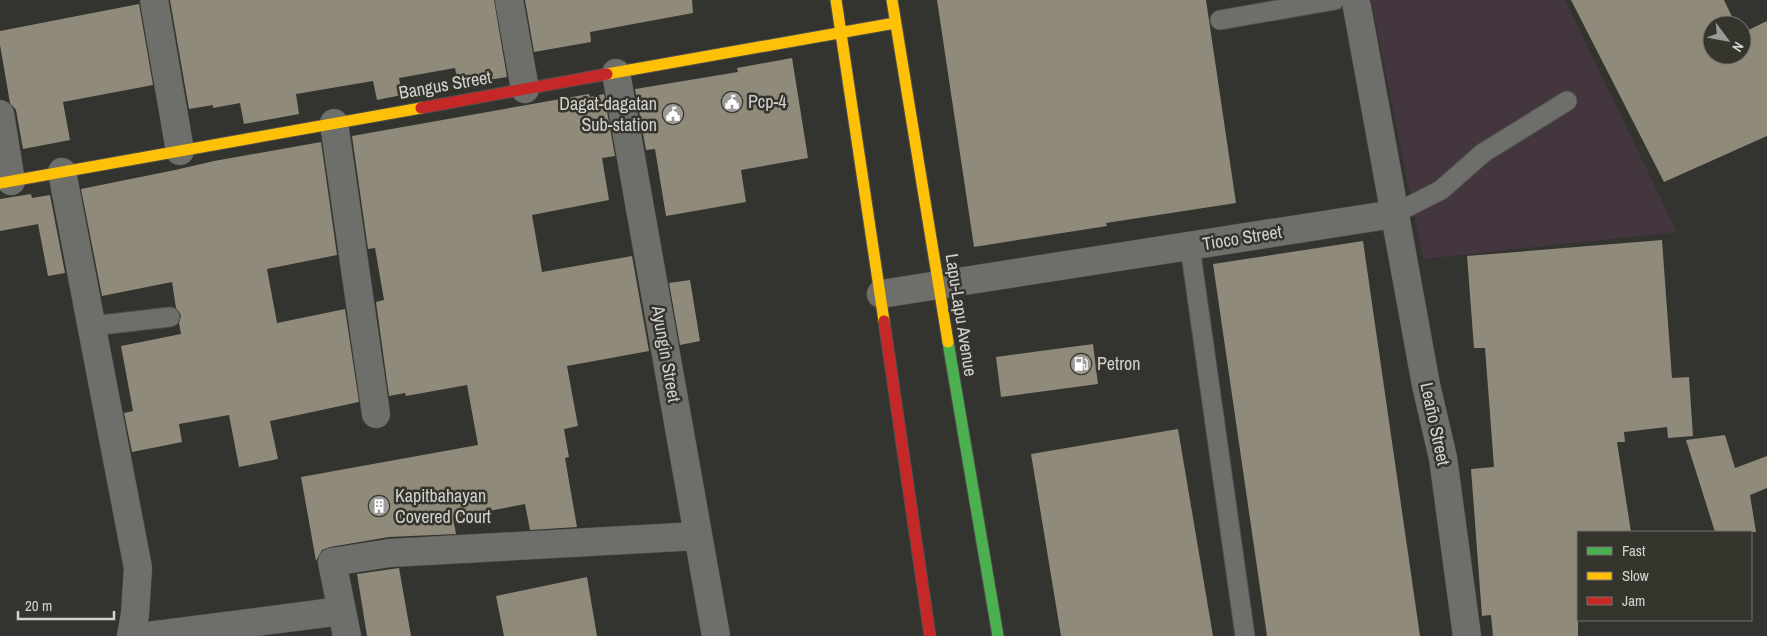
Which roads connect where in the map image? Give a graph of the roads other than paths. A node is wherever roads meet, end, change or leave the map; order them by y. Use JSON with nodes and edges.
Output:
{"nodes":[{"id":1,"x":154,"y":0,"type":"edge"},
{"id":2,"x":509,"y":0,"type":"edge"},
{"id":3,"x":836,"y":0,"type":"edge"},
{"id":4,"x":892,"y":0,"type":"edge"},
{"id":5,"x":1350,"y":2,"type":"edge"},
{"id":6,"x":1220,"y":20,"type":"dead end"},
{"id":7,"x":896,"y":23,"type":"junction"},
{"id":8,"x":841,"y":32,"type":"junction"},
{"id":9,"x":616,"y":73,"type":"junction"},
{"id":10,"x":525,"y":89,"type":"junction"},
{"id":11,"x":1567,"y":101,"type":"dead end"},
{"id":12,"x":0,"y":114,"type":"edge"},
{"id":13,"x":334,"y":123,"type":"junction"},
{"id":14,"x":180,"y":151,"type":"junction"},
{"id":15,"x":62,"y":172,"type":"junction"},
{"id":16,"x":6,"y":182,"type":"edge"},
{"id":17,"x":1394,"y":214,"type":"junction"},
{"id":18,"x":1190,"y":247,"type":"junction"},
{"id":19,"x":938,"y":286,"type":"junction"},
{"id":20,"x":881,"y":294,"type":"junction"},
{"id":21,"x":170,"y":317,"type":"dead end"},
{"id":22,"x":92,"y":326,"type":"junction"},
{"id":23,"x":376,"y":414,"type":"dead end"},
{"id":24,"x":698,"y":536,"type":"junction"},
{"id":25,"x":344,"y":623,"type":"edge"},
{"id":26,"x":131,"y":636,"type":"edge"},
{"id":27,"x":148,"y":636,"type":"edge"},
{"id":28,"x":716,"y":636,"type":"edge"},
{"id":29,"x":930,"y":636,"type":"edge"},
{"id":30,"x":998,"y":636,"type":"edge"},
{"id":31,"x":1245,"y":636,"type":"edge"},
{"id":32,"x":1466,"y":636,"type":"edge"}],
"edges":[{"from":1,"to":14,"type":"street"},
{"from":2,"to":10,"type":"street"},
{"from":3,"to":8,"type":"main road"},
{"from":4,"to":7,"type":"main road","name":"Lapu-Lapu Avenue"},
{"from":5,"to":6,"type":"lane"},
{"from":5,"to":17,"type":"street"},
{"from":7,"to":8,"type":"main road","name":"Bangus Street"},
{"from":7,"to":19,"type":"main road","name":"Lapu-Lapu Avenue"},
{"from":8,"to":9,"type":"main road","name":"Bangus Street"},
{"from":8,"to":20,"type":"main road"},
{"from":9,"to":10,"type":"main road","name":"Bangus Street"},
{"from":9,"to":24,"type":"street","name":"Ayungin Street"},
{"from":10,"to":13,"type":"main road","name":"Bangus Street"},
{"from":11,"to":17,"type":"lane"},
{"from":12,"to":16,"type":"street"},
{"from":13,"to":14,"type":"main road","name":"Bangus Street"},
{"from":13,"to":23,"type":"street"},
{"from":14,"to":15,"type":"main road","name":"Bangus Street"},
{"from":15,"to":16,"type":"main road","name":"Bangus Street"},
{"from":15,"to":22,"type":"street"},
{"from":17,"to":18,"type":"street","name":"Tioco Street"},
{"from":17,"to":32,"type":"street","name":"Leaño Street"},
{"from":18,"to":19,"type":"street","name":"Tioco Street"},
{"from":18,"to":31,"type":"lane"},
{"from":19,"to":20,"type":"street","name":"Tioco Street"},
{"from":19,"to":30,"type":"main road","name":"Lapu-Lapu Avenue"},
{"from":20,"to":29,"type":"main road"},
{"from":21,"to":22,"type":"lane"},
{"from":22,"to":26,"type":"street"},
{"from":24,"to":25,"type":"street"},
{"from":24,"to":28,"type":"street","name":"Ayungin Street"},
{"from":25,"to":27,"type":"street"}]}
